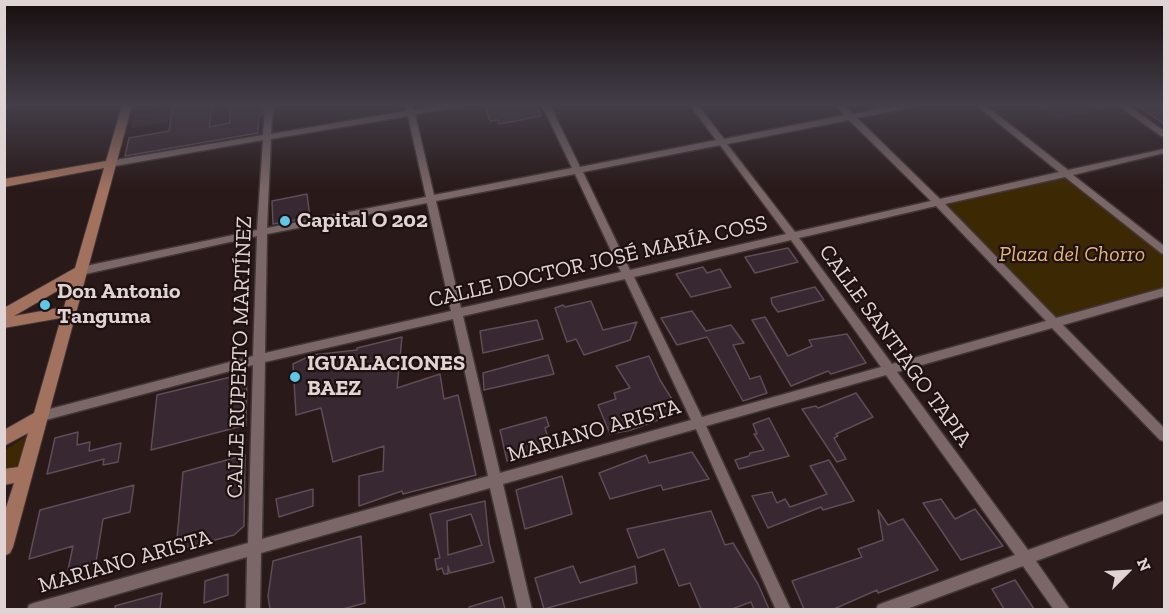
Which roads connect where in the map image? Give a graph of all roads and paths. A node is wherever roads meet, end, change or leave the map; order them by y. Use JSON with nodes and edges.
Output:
{"nodes":[{"id":1,"x":118,"y":134,"type":"edge"},
{"id":2,"x":267,"y":134,"type":"edge"},
{"id":3,"x":284,"y":134,"type":"edge"},
{"id":4,"x":416,"y":134,"type":"edge"},
{"id":5,"x":560,"y":134,"type":"edge"},
{"id":6,"x":716,"y":134,"type":"edge"},
{"id":7,"x":765,"y":134,"type":"edge"},
{"id":8,"x":868,"y":134,"type":"edge"},
{"id":9,"x":1017,"y":134,"type":"edge"},
{"id":10,"x":267,"y":137,"type":"junction"},
{"id":11,"x":722,"y":142,"type":"junction"},
{"id":12,"x":1164,"y":151,"type":"edge"},
{"id":13,"x":109,"y":164,"type":"junction"},
{"id":14,"x":577,"y":170,"type":"junction"},
{"id":15,"x":1068,"y":174,"type":"junction"},
{"id":16,"x":4,"y":183,"type":"edge"},
{"id":17,"x":431,"y":200,"type":"junction"},
{"id":18,"x":938,"y":203,"type":"junction"},
{"id":19,"x":262,"y":232,"type":"junction"},
{"id":20,"x":794,"y":238,"type":"junction"},
{"id":21,"x":1164,"y":251,"type":"edge"},
{"id":22,"x":81,"y":271,"type":"junction"},
{"id":23,"x":628,"y":275,"type":"junction"},
{"id":24,"x":1164,"y":292,"type":"edge"},
{"id":25,"x":70,"y":311,"type":"junction"},
{"id":26,"x":4,"y":315,"type":"edge"},
{"id":27,"x":457,"y":315,"type":"junction"},
{"id":28,"x":4,"y":323,"type":"edge"},
{"id":29,"x":1054,"y":324,"type":"junction"},
{"id":30,"x":259,"y":359,"type":"junction"},
{"id":31,"x":888,"y":370,"type":"junction"},
{"id":32,"x":42,"y":416,"type":"junction"},
{"id":33,"x":699,"y":423,"type":"junction"},
{"id":34,"x":1164,"y":436,"type":"edge"},
{"id":35,"x":4,"y":439,"type":"edge"},
{"id":36,"x":26,"y":473,"type":"junction"},
{"id":37,"x":4,"y":477,"type":"edge"},
{"id":38,"x":494,"y":480,"type":"junction"},
{"id":39,"x":1164,"y":507,"type":"edge"},
{"id":40,"x":4,"y":547,"type":"edge"},
{"id":41,"x":254,"y":547,"type":"junction"},
{"id":42,"x":1023,"y":558,"type":"junction"},
{"id":43,"x":34,"y":609,"type":"edge"},
{"id":44,"x":253,"y":609,"type":"edge"},
{"id":45,"x":525,"y":609,"type":"edge"},
{"id":46,"x":784,"y":609,"type":"edge"},
{"id":47,"x":883,"y":609,"type":"edge"},
{"id":48,"x":1062,"y":609,"type":"edge"}],
"edges":[{"from":1,"to":13,"type":"main road"},
{"from":2,"to":10,"type":"street","name":"CALLE RUPERTO MARTÍNEZ"},
{"from":3,"to":10,"type":"street"},
{"from":4,"to":17,"type":"street"},
{"from":5,"to":14,"type":"street"},
{"from":6,"to":11,"type":"street","name":"CALLE SANTIAGO TAPIA"},
{"from":7,"to":11,"type":"street"},
{"from":8,"to":18,"type":"street"},
{"from":9,"to":15,"type":"street"},
{"from":10,"to":13,"type":"street"},
{"from":10,"to":19,"type":"street","name":"CALLE RUPERTO MARTÍNEZ"},
{"from":11,"to":14,"type":"street"},
{"from":11,"to":20,"type":"street","name":"CALLE SANTIAGO TAPIA"},
{"from":12,"to":15,"type":"street","name":"CALLE DOCTOR JOSÉ MARÍA COSS"},
{"from":13,"to":16,"type":"main road"},
{"from":13,"to":22,"type":"main road"},
{"from":14,"to":17,"type":"street"},
{"from":14,"to":23,"type":"street"},
{"from":15,"to":18,"type":"street","name":"CALLE DOCTOR JOSÉ MARÍA COSS"},
{"from":15,"to":21,"type":"street"},
{"from":17,"to":19,"type":"street"},
{"from":17,"to":27,"type":"street"},
{"from":18,"to":20,"type":"street","name":"CALLE DOCTOR JOSÉ MARÍA COSS"},
{"from":18,"to":29,"type":"street"},
{"from":19,"to":22,"type":"street"},
{"from":19,"to":30,"type":"street","name":"CALLE RUPERTO MARTÍNEZ"},
{"from":20,"to":23,"type":"street","name":"CALLE DOCTOR JOSÉ MARÍA COSS"},
{"from":20,"to":31,"type":"street","name":"CALLE SANTIAGO TAPIA"},
{"from":22,"to":25,"type":"main road"},
{"from":22,"to":26,"type":"main road"},
{"from":23,"to":27,"type":"street","name":"CALLE DOCTOR JOSÉ MARÍA COSS"},
{"from":23,"to":33,"type":"street"},
{"from":24,"to":29,"type":"street","name":"MARIANO ARISTA"},
{"from":25,"to":28,"type":"main road"},
{"from":25,"to":32,"type":"main road"},
{"from":27,"to":30,"type":"street","name":"CALLE DOCTOR JOSÉ MARÍA COSS"},
{"from":27,"to":38,"type":"street"},
{"from":29,"to":31,"type":"street","name":"MARIANO ARISTA"},
{"from":29,"to":34,"type":"street"},
{"from":30,"to":32,"type":"street","name":"CALLE DOCTOR JOSÉ MARÍA COSS"},
{"from":30,"to":41,"type":"street","name":"CALLE RUPERTO MARTÍNEZ"},
{"from":31,"to":33,"type":"street","name":"MARIANO ARISTA"},
{"from":31,"to":42,"type":"street","name":"CALLE SANTIAGO TAPIA"},
{"from":32,"to":35,"type":"main road"},
{"from":32,"to":36,"type":"main road"},
{"from":33,"to":38,"type":"street","name":"MARIANO ARISTA"},
{"from":33,"to":46,"type":"street"},
{"from":36,"to":37,"type":"main road"},
{"from":36,"to":40,"type":"main road"},
{"from":38,"to":41,"type":"street","name":"MARIANO ARISTA"},
{"from":38,"to":45,"type":"street"},
{"from":39,"to":42,"type":"street"},
{"from":41,"to":43,"type":"street","name":"MARIANO ARISTA"},
{"from":41,"to":44,"type":"street","name":"CALLE RUPERTO MARTÍNEZ"},
{"from":42,"to":47,"type":"street"},
{"from":42,"to":48,"type":"street","name":"CALLE SANTIAGO TAPIA"}]}
